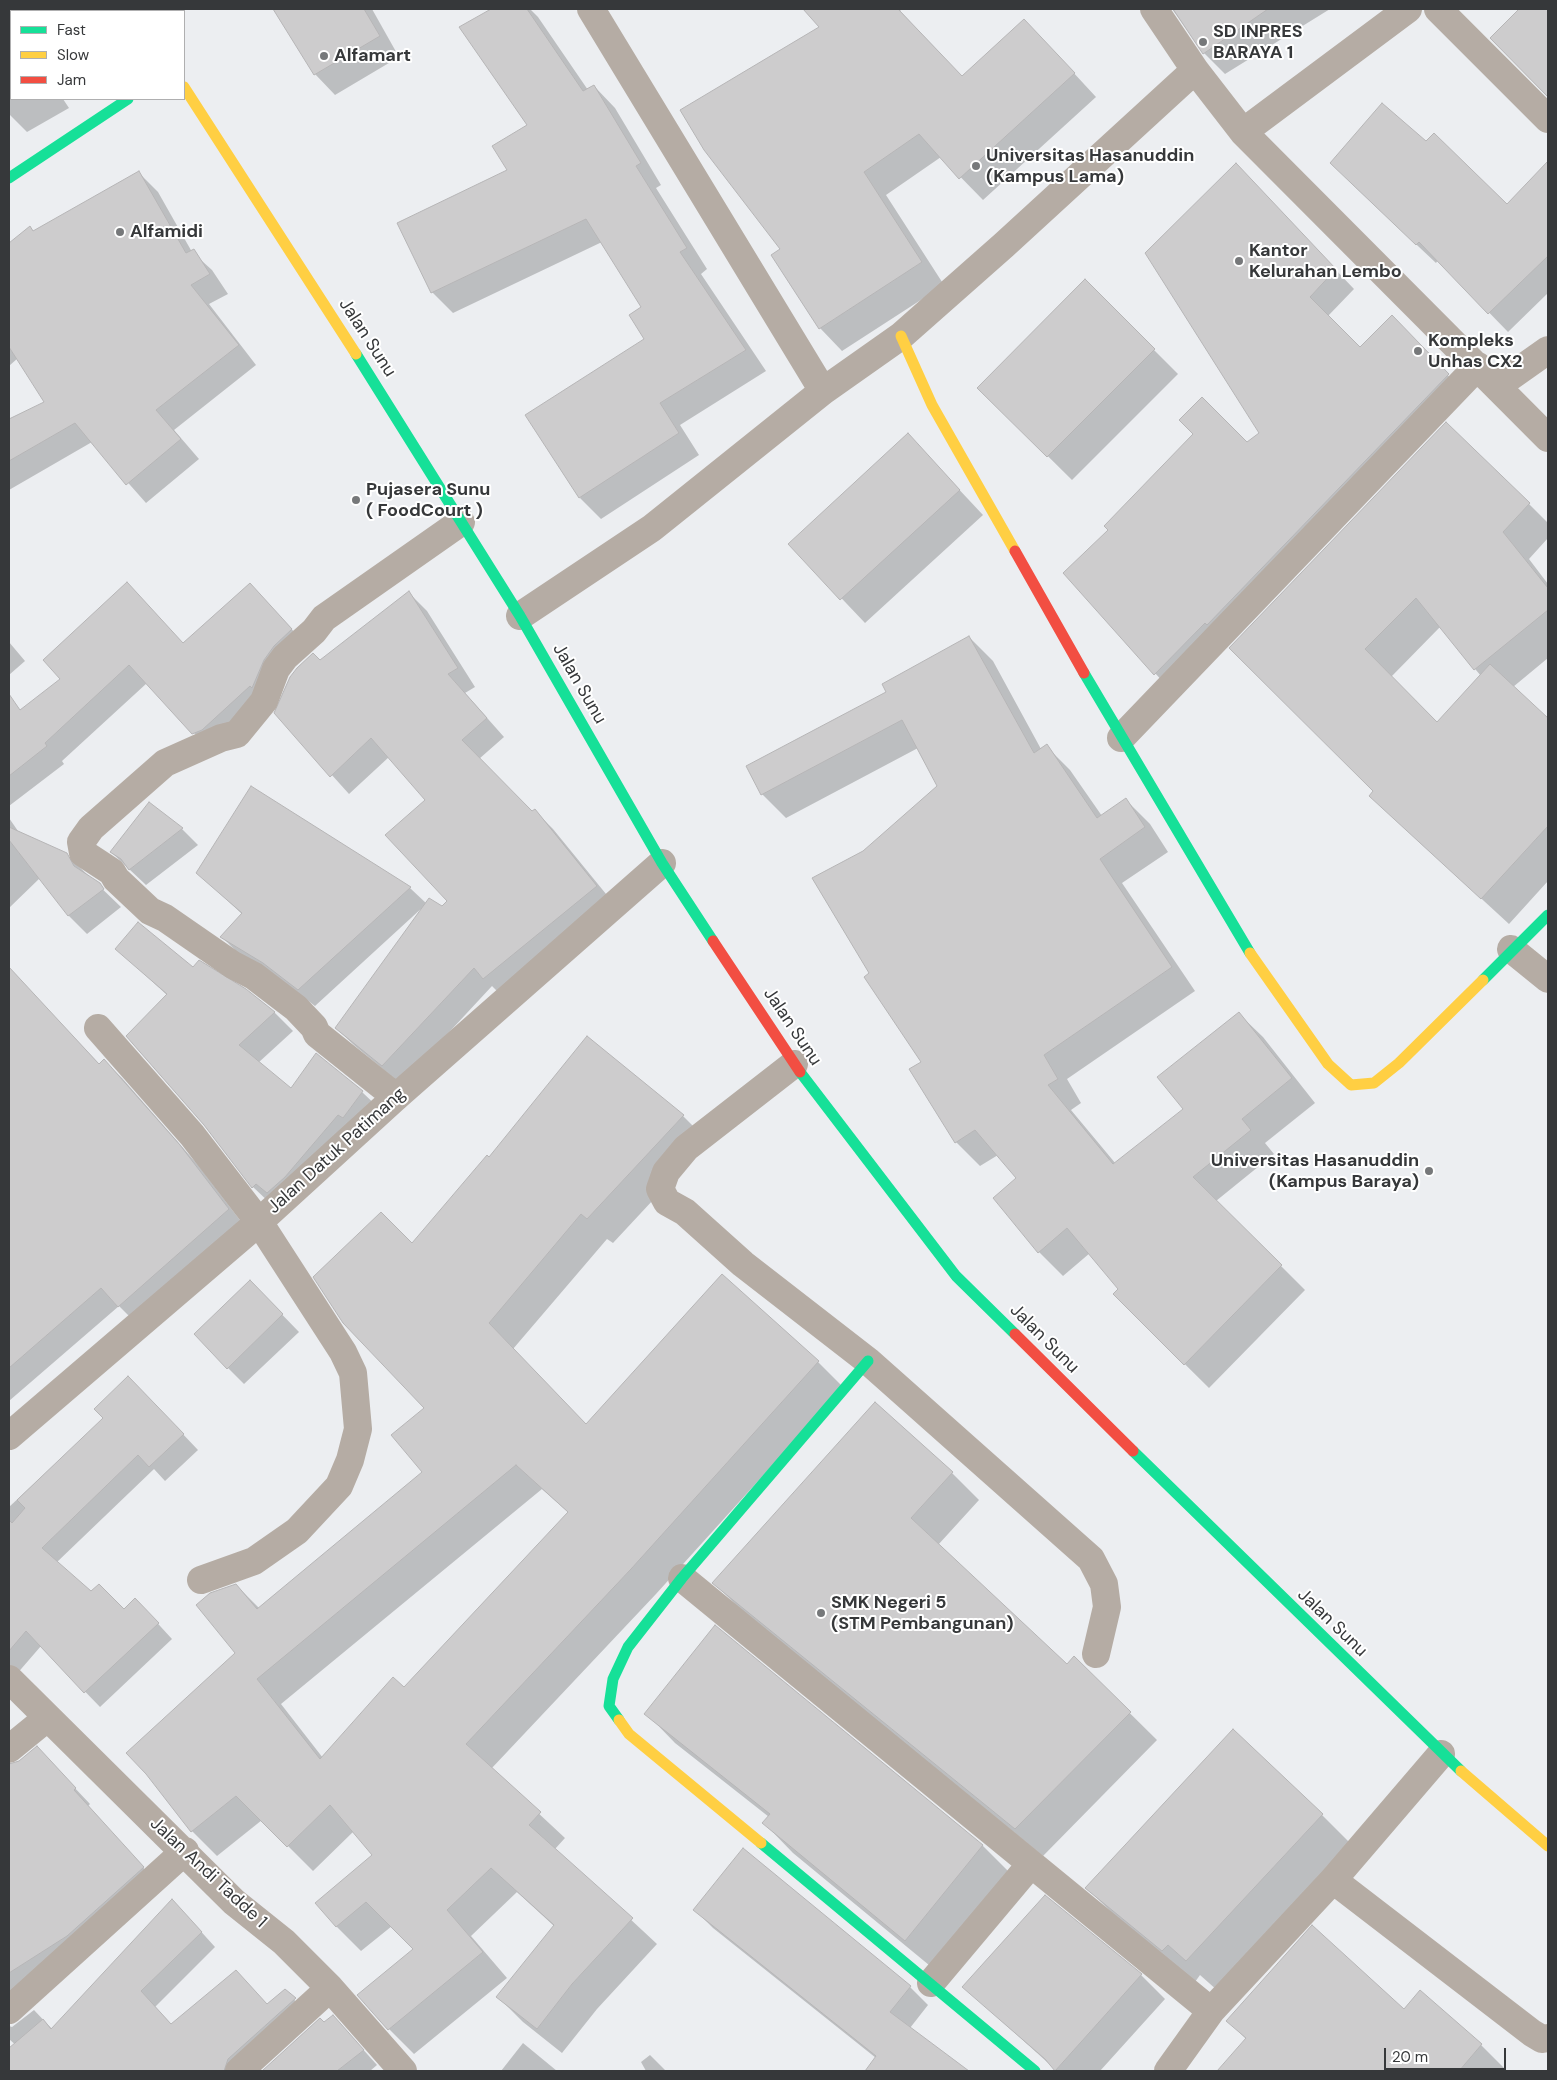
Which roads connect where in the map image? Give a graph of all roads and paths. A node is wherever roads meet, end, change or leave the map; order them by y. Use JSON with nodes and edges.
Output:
{"nodes":[{"id":1,"x":591,"y":9,"type":"edge"},
{"id":2,"x":1154,"y":9,"type":"edge"},
{"id":3,"x":1408,"y":9,"type":"edge"},
{"id":4,"x":1438,"y":9,"type":"edge"},
{"id":5,"x":1195,"y":70,"type":"junction"},
{"id":6,"x":185,"y":89,"type":"edge"},
{"id":7,"x":126,"y":100,"type":"edge"},
{"id":8,"x":1548,"y":119,"type":"edge"},
{"id":9,"x":1243,"y":132,"type":"junction"},
{"id":10,"x":9,"y":178,"type":"edge"},
{"id":11,"x":901,"y":336,"type":"junction"},
{"id":12,"x":1548,"y":350,"type":"edge"},
{"id":13,"x":1478,"y":366,"type":"junction"},
{"id":14,"x":1497,"y":386,"type":"junction"},
{"id":15,"x":824,"y":391,"type":"junction"},
{"id":16,"x":1548,"y":438,"type":"edge"},
{"id":17,"x":461,"y":522,"type":"junction"},
{"id":18,"x":520,"y":616,"type":"junction"},
{"id":19,"x":1121,"y":738,"type":"junction"},
{"id":20,"x":662,"y":863,"type":"junction"},
{"id":21,"x":1548,"y":915,"type":"edge"},
{"id":22,"x":1512,"y":949,"type":"junction"},
{"id":23,"x":1548,"y":979,"type":"edge"},
{"id":24,"x":98,"y":1028,"type":"dead end"},
{"id":25,"x":794,"y":1064,"type":"junction"},
{"id":26,"x":396,"y":1097,"type":"junction"},
{"id":27,"x":259,"y":1222,"type":"junction"},
{"id":28,"x":868,"y":1361,"type":"junction"},
{"id":29,"x":9,"y":1436,"type":"edge"},
{"id":30,"x":682,"y":1578,"type":"junction"},
{"id":31,"x":201,"y":1580,"type":"dead end"},
{"id":32,"x":1096,"y":1654,"type":"dead end"},
{"id":33,"x":9,"y":1679,"type":"edge"},
{"id":34,"x":47,"y":1718,"type":"junction"},
{"id":35,"x":9,"y":1749,"type":"edge"},
{"id":36,"x":1441,"y":1754,"type":"junction"},
{"id":37,"x":1548,"y":1846,"type":"edge"},
{"id":38,"x":184,"y":1852,"type":"junction"},
{"id":39,"x":1031,"y":1864,"type":"junction"},
{"id":40,"x":1333,"y":1880,"type":"junction"},
{"id":41,"x":931,"y":1983,"type":"junction"},
{"id":42,"x":330,"y":1988,"type":"junction"},
{"id":43,"x":9,"y":2010,"type":"edge"},
{"id":44,"x":1211,"y":2011,"type":"junction"},
{"id":45,"x":1548,"y":2038,"type":"edge"},
{"id":46,"x":239,"y":2071,"type":"edge"},
{"id":47,"x":403,"y":2071,"type":"edge"},
{"id":48,"x":1034,"y":2071,"type":"edge"},
{"id":49,"x":1168,"y":2071,"type":"edge"}],
"edges":[{"from":1,"to":15,"type":"street"},
{"from":2,"to":5,"type":"street"},
{"from":3,"to":9,"type":"street"},
{"from":4,"to":8,"type":"street"},
{"from":5,"to":9,"type":"street"},
{"from":5,"to":11,"type":"street"},
{"from":6,"to":17,"type":"street","name":"Jalan Sunu"},
{"from":7,"to":10,"type":"street"},
{"from":9,"to":13,"type":"street"},
{"from":11,"to":15,"type":"street"},
{"from":11,"to":19,"type":"street"},
{"from":12,"to":14,"type":"street"},
{"from":13,"to":14,"type":"street"},
{"from":13,"to":19,"type":"street"},
{"from":14,"to":16,"type":"street"},
{"from":15,"to":18,"type":"street"},
{"from":17,"to":18,"type":"street","name":"Jalan Sunu"},
{"from":17,"to":26,"type":"street"},
{"from":18,"to":20,"type":"street","name":"Jalan Sunu"},
{"from":19,"to":22,"type":"street"},
{"from":20,"to":25,"type":"street","name":"Jalan Sunu"},
{"from":20,"to":26,"type":"street","name":"Jalan Datuk Patimang"},
{"from":21,"to":22,"type":"street"},
{"from":22,"to":23,"type":"street"},
{"from":24,"to":27,"type":"street"},
{"from":25,"to":28,"type":"street"},
{"from":25,"to":36,"type":"street","name":"Jalan Sunu"},
{"from":26,"to":27,"type":"street","name":"Jalan Datuk Patimang"},
{"from":27,"to":29,"type":"street","name":"Jalan Datuk Patimang"},
{"from":27,"to":31,"type":"street"},
{"from":28,"to":30,"type":"street"},
{"from":28,"to":32,"type":"street"},
{"from":30,"to":39,"type":"street"},
{"from":30,"to":41,"type":"street"},
{"from":33,"to":34,"type":"street","name":"Jalan Andi Tadde 1"},
{"from":34,"to":35,"type":"street"},
{"from":34,"to":38,"type":"street","name":"Jalan Andi Tadde 1"},
{"from":36,"to":37,"type":"street","name":"Jalan Sunu"},
{"from":36,"to":40,"type":"street"},
{"from":38,"to":42,"type":"street","name":"Jalan Andi Tadde 1"},
{"from":38,"to":43,"type":"street"},
{"from":39,"to":41,"type":"street"},
{"from":39,"to":44,"type":"street"},
{"from":40,"to":44,"type":"street"},
{"from":40,"to":45,"type":"street"},
{"from":41,"to":48,"type":"street"},
{"from":42,"to":46,"type":"street"},
{"from":42,"to":47,"type":"street","name":"Jalan Andi Tadde 1"},
{"from":44,"to":49,"type":"street"}]}
